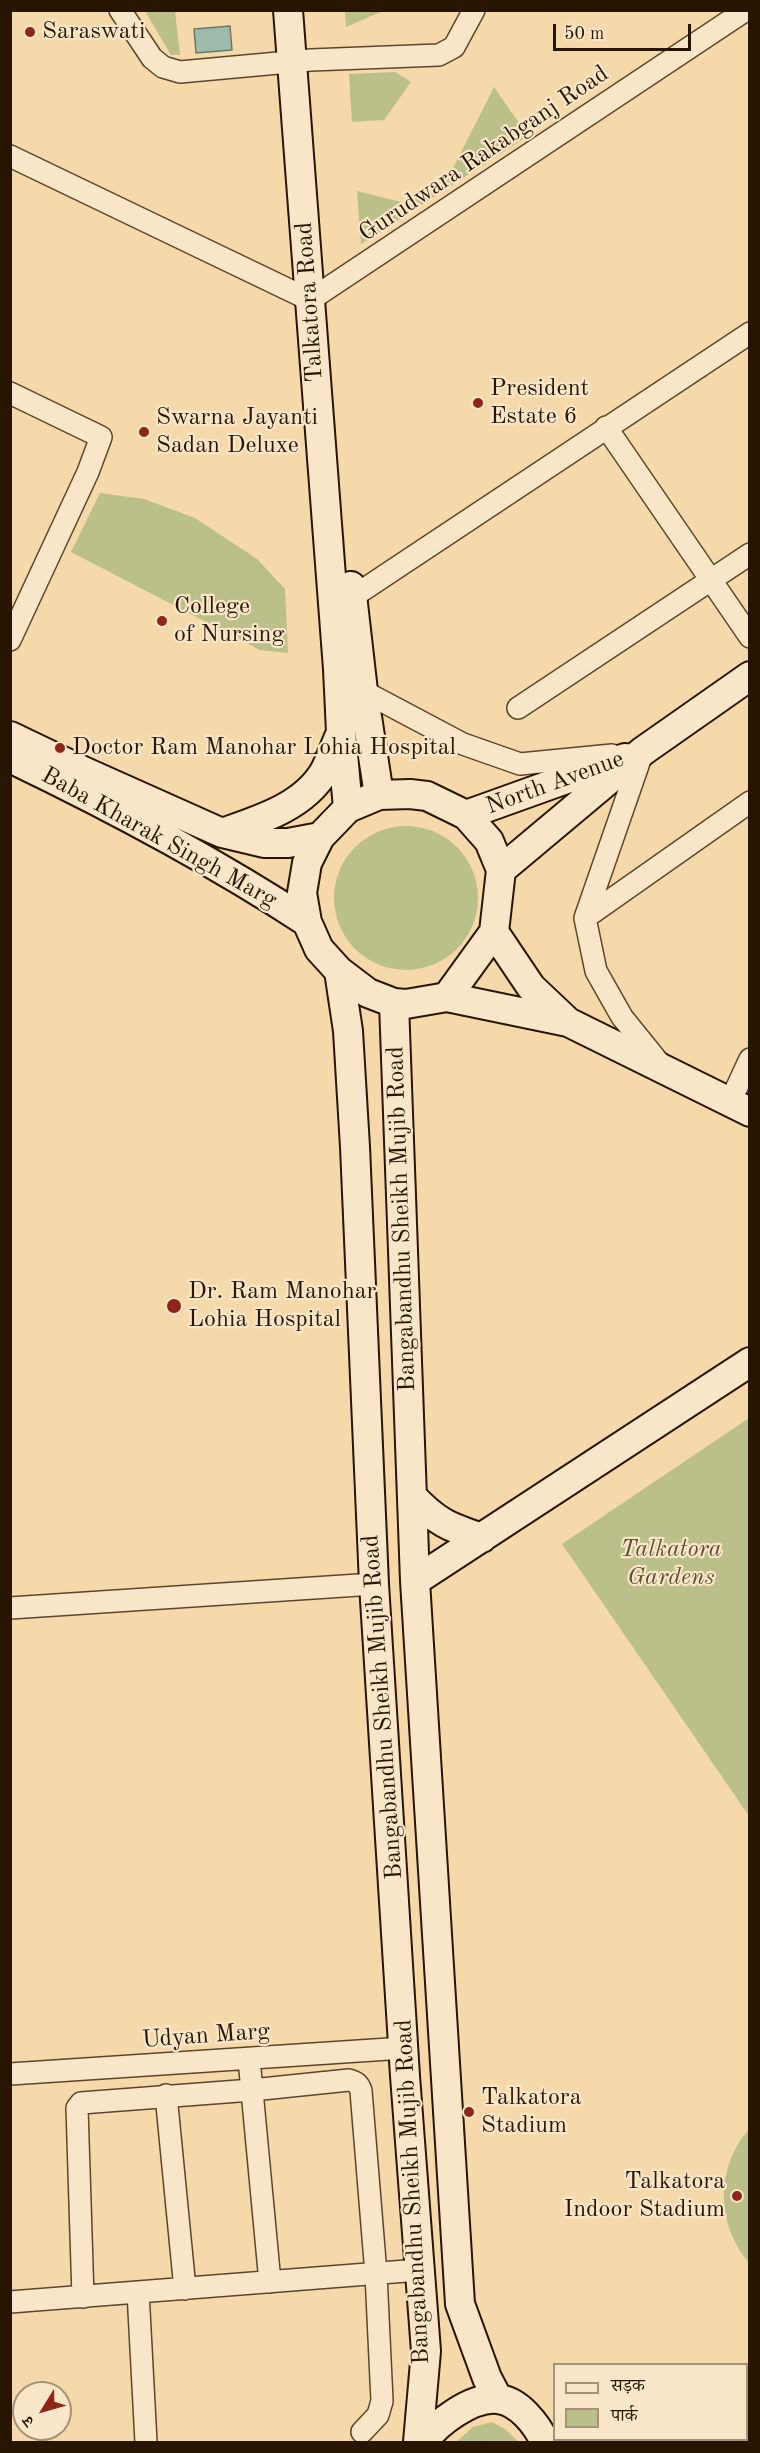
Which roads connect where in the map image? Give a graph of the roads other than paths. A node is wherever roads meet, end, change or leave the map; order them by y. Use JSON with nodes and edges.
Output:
{"nodes":[{"id":1,"x":120,"y":10,"type":"edge"},
{"id":2,"x":288,"y":10,"type":"edge"},
{"id":3,"x":308,"y":10,"type":"edge"},
{"id":4,"x":474,"y":10,"type":"edge"},
{"id":5,"x":746,"y":10,"type":"edge"},
{"id":6,"x":302,"y":61,"type":"junction"},
{"id":7,"x":10,"y":156,"type":"edge"},
{"id":8,"x":319,"y":295,"type":"junction"},
{"id":9,"x":750,"y":333,"type":"edge"},
{"id":10,"x":10,"y":393,"type":"edge"},
{"id":11,"x":606,"y":427,"type":"junction"},
{"id":12,"x":750,"y":554,"type":"edge"},
{"id":13,"x":711,"y":580,"type":"junction"},
{"id":14,"x":351,"y":598,"type":"junction"},
{"id":15,"x":750,"y":637,"type":"edge"},
{"id":16,"x":10,"y":640,"type":"edge"},
{"id":17,"x":750,"y":676,"type":"edge"},
{"id":18,"x":363,"y":691,"type":"junction"},
{"id":19,"x":518,"y":708,"type":"dead end"},
{"id":20,"x":341,"y":732,"type":"junction"},
{"id":21,"x":10,"y":736,"type":"edge"},
{"id":22,"x":643,"y":751,"type":"junction"},
{"id":23,"x":10,"y":758,"type":"edge"},
{"id":24,"x":380,"y":795,"type":"junction"},
{"id":25,"x":750,"y":801,"type":"edge"},
{"id":26,"x":348,"y":808,"type":"junction"},
{"id":27,"x":466,"y":815,"type":"junction"},
{"id":28,"x":222,"y":833,"type":"junction"},
{"id":29,"x":320,"y":837,"type":"junction"},
{"id":30,"x":501,"y":870,"type":"junction"},
{"id":31,"x":585,"y":918,"type":"junction"},
{"id":32,"x":307,"y":922,"type":"junction"},
{"id":33,"x":494,"y":932,"type":"junction"},
{"id":34,"x":339,"y":971,"type":"junction"},
{"id":35,"x":447,"y":997,"type":"junction"},
{"id":36,"x":394,"y":1003,"type":"junction"},
{"id":37,"x":568,"y":1022,"type":"junction"},
{"id":38,"x":750,"y":1059,"type":"edge"},
{"id":39,"x":662,"y":1067,"type":"junction"},
{"id":40,"x":740,"y":1107,"type":"edge"},
{"id":41,"x":750,"y":1362,"type":"edge"},
{"id":42,"x":412,"y":1496,"type":"junction"},
{"id":43,"x":482,"y":1538,"type":"junction"},
{"id":44,"x":415,"y":1581,"type":"junction"},
{"id":45,"x":374,"y":1584,"type":"junction"},
{"id":46,"x":10,"y":1608,"type":"edge"},
{"id":47,"x":404,"y":2049,"type":"junction"},
{"id":48,"x":249,"y":2059,"type":"junction"},
{"id":49,"x":10,"y":2074,"type":"edge"},
{"id":50,"x":252,"y":2090,"type":"junction"},
{"id":51,"x":166,"y":2095,"type":"junction"},
{"id":52,"x":419,"y":2270,"type":"junction"},
{"id":53,"x":376,"y":2274,"type":"junction"},
{"id":54,"x":270,"y":2282,"type":"junction"},
{"id":55,"x":184,"y":2289,"type":"junction"},
{"id":56,"x":138,"y":2292,"type":"junction"},
{"id":57,"x":83,"y":2297,"type":"junction"},
{"id":58,"x":10,"y":2302,"type":"edge"},
{"id":59,"x":498,"y":2399,"type":"junction"},
{"id":60,"x":362,"y":2432,"type":"dead end"},
{"id":61,"x":552,"y":2438,"type":"edge"},
{"id":62,"x":146,"y":2442,"type":"edge"},
{"id":63,"x":418,"y":2442,"type":"edge"},
{"id":64,"x":423,"y":2442,"type":"edge"}],
"edges":[{"from":1,"to":6,"type":"street"},
{"from":2,"to":6,"type":"main road","name":"Talkatora Road"},
{"from":3,"to":6,"type":"main road","name":"Talkatora Road"},
{"from":4,"to":6,"type":"street"},
{"from":5,"to":8,"type":"street","name":"Gurudwara Rakabganj Road"},
{"from":6,"to":8,"type":"main road","name":"Talkatora Road"},
{"from":7,"to":8,"type":"street"},
{"from":8,"to":14,"type":"main road","name":"Talkatora Road"},
{"from":8,"to":20,"type":"main road","name":"Talkatora Road"},
{"from":9,"to":11,"type":"street"},
{"from":10,"to":16,"type":"street"},
{"from":11,"to":13,"type":"street"},
{"from":11,"to":14,"type":"street"},
{"from":12,"to":13,"type":"street"},
{"from":13,"to":15,"type":"street"},
{"from":13,"to":19,"type":"street"},
{"from":14,"to":18,"type":"main road","name":"Talkatora Road"},
{"from":17,"to":22,"type":"main road","name":"North Avenue"},
{"from":18,"to":22,"type":"street"},
{"from":18,"to":24,"type":"main road","name":"Talkatora Road"},
{"from":20,"to":26,"type":"main road","name":"Talkatora Road"},
{"from":20,"to":28,"type":"main road"},
{"from":21,"to":28,"type":"main road","name":"Baba Kharak Singh Marg"},
{"from":22,"to":27,"type":"main road","name":"North Avenue"},
{"from":22,"to":30,"type":"main road","name":"North Avenue"},
{"from":22,"to":31,"type":"street"},
{"from":23,"to":32,"type":"main road","name":"Baba Kharak Singh Marg"},
{"from":24,"to":26,"type":"main road"},
{"from":24,"to":27,"type":"main road"},
{"from":25,"to":31,"type":"street"},
{"from":26,"to":29,"type":"main road"},
{"from":27,"to":30,"type":"main road"},
{"from":28,"to":29,"type":"main road","name":"Baba Kharak Singh Marg"},
{"from":29,"to":32,"type":"main road"},
{"from":30,"to":33,"type":"main road"},
{"from":31,"to":39,"type":"street"},
{"from":32,"to":34,"type":"main road"},
{"from":33,"to":35,"type":"main road"},
{"from":33,"to":37,"type":"main road"},
{"from":34,"to":36,"type":"main road"},
{"from":34,"to":45,"type":"main road","name":"Bangabandhu Sheikh Mujib Road"},
{"from":35,"to":36,"type":"main road"},
{"from":35,"to":37,"type":"main road"},
{"from":36,"to":42,"type":"main road","name":"Bangabandhu Sheikh Mujib Road"},
{"from":37,"to":39,"type":"main road"},
{"from":38,"to":40,"type":"street"},
{"from":39,"to":40,"type":"main road"},
{"from":41,"to":43,"type":"main road"},
{"from":42,"to":43,"type":"main road"},
{"from":42,"to":44,"type":"main road","name":"Bangabandhu Sheikh Mujib Road"},
{"from":43,"to":44,"type":"main road"},
{"from":44,"to":59,"type":"main road","name":"Bangabandhu Sheikh Mujib Road"},
{"from":45,"to":46,"type":"street"},
{"from":45,"to":47,"type":"main road","name":"Bangabandhu Sheikh Mujib Road"},
{"from":47,"to":48,"type":"street","name":"Udyan Marg"},
{"from":47,"to":52,"type":"main road","name":"Bangabandhu Sheikh Mujib Road"},
{"from":48,"to":49,"type":"street","name":"Udyan Marg"},
{"from":48,"to":50,"type":"street"},
{"from":50,"to":51,"type":"street"},
{"from":50,"to":53,"type":"street"},
{"from":50,"to":54,"type":"street"},
{"from":51,"to":55,"type":"street"},
{"from":51,"to":57,"type":"street"},
{"from":52,"to":53,"type":"street"},
{"from":52,"to":63,"type":"main road","name":"Bangabandhu Sheikh Mujib Road"},
{"from":53,"to":54,"type":"street"},
{"from":53,"to":60,"type":"street"},
{"from":54,"to":55,"type":"street"},
{"from":55,"to":56,"type":"street"},
{"from":56,"to":57,"type":"street"},
{"from":56,"to":62,"type":"street"},
{"from":57,"to":58,"type":"street"},
{"from":59,"to":61,"type":"main road"},
{"from":59,"to":64,"type":"main road"}]}
